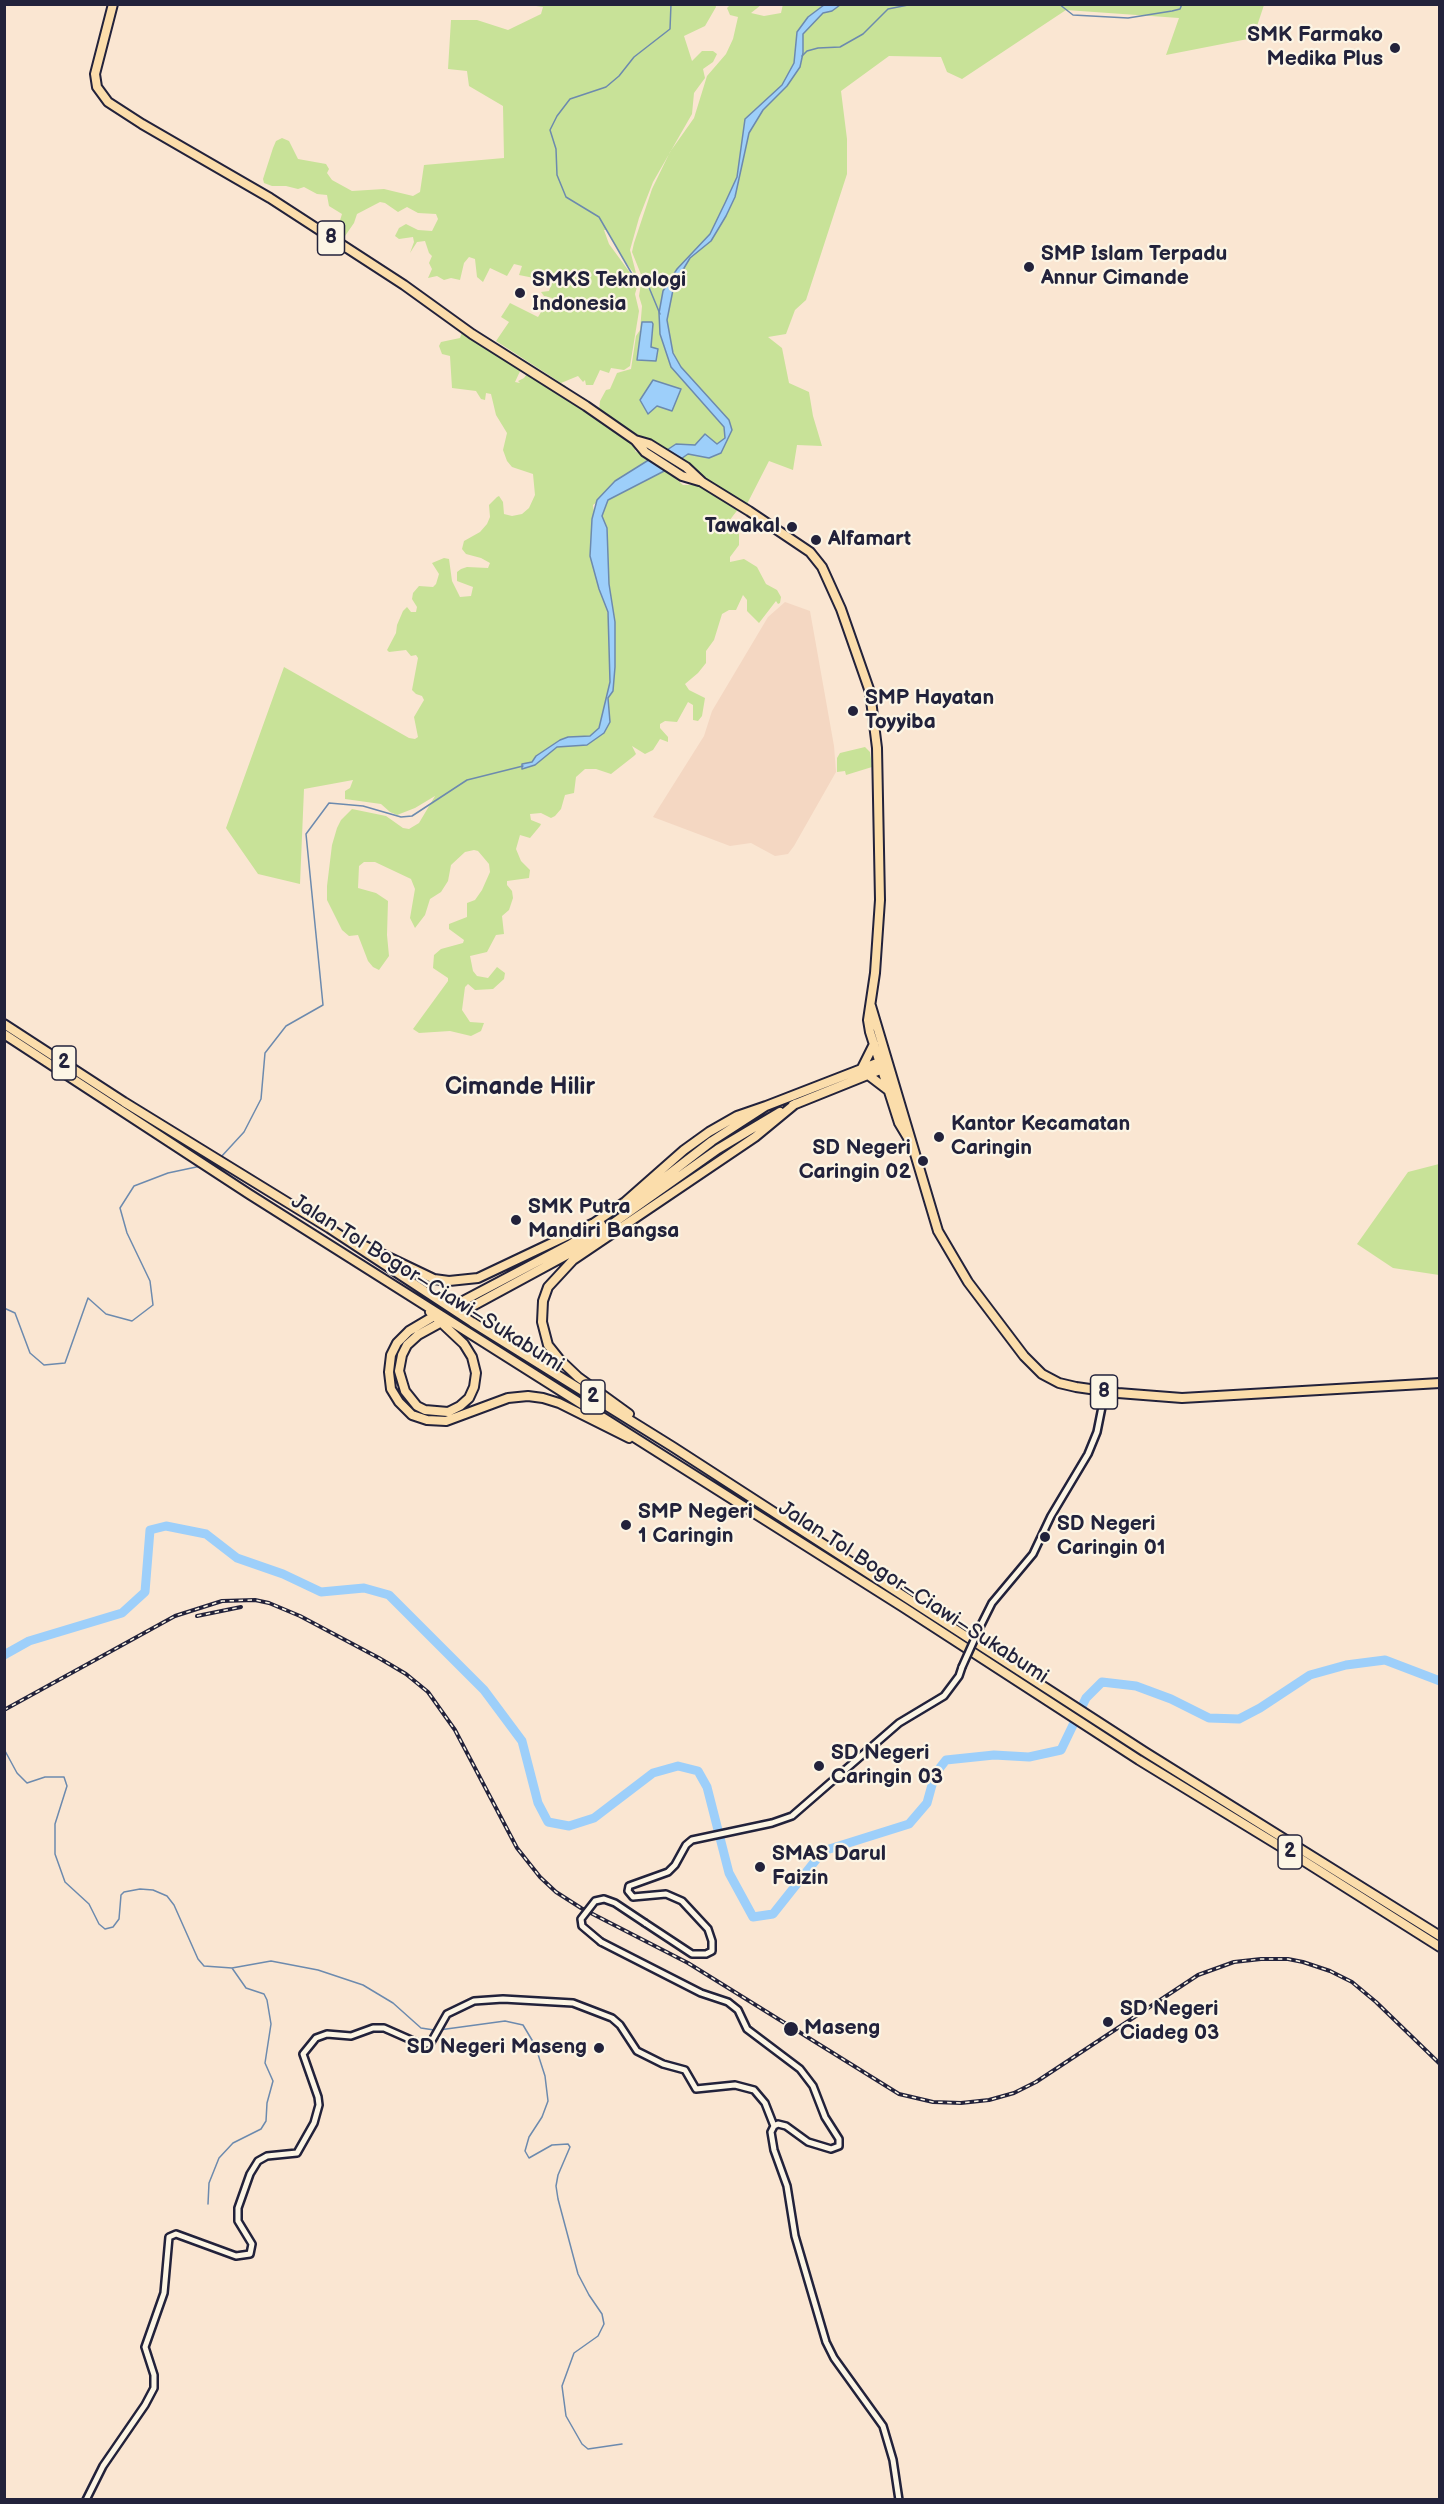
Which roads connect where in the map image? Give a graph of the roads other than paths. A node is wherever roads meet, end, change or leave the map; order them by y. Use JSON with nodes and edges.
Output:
{"nodes":[{"id":1,"x":113,"y":4,"type":"edge"},
{"id":2,"x":647,"y":448,"type":"junction"},
{"id":3,"x":702,"y":482,"type":"junction"},
{"id":4,"x":871,"y":1005,"type":"junction"},
{"id":5,"x":4,"y":1024,"type":"edge"},
{"id":6,"x":4,"y":1034,"type":"edge"},
{"id":7,"x":873,"y":1044,"type":"junction"},
{"id":8,"x":884,"y":1064,"type":"junction"},
{"id":9,"x":865,"y":1071,"type":"junction"},
{"id":10,"x":889,"y":1091,"type":"junction"},
{"id":11,"x":795,"y":1104,"type":"junction"},
{"id":12,"x":766,"y":1106,"type":"junction"},
{"id":13,"x":911,"y":1143,"type":"junction"},
{"id":14,"x":329,"y":1228,"type":"junction"},
{"id":15,"x":407,"y":1293,"type":"junction"},
{"id":16,"x":462,"y":1302,"type":"tunnel mouth"},
{"id":17,"x":469,"y":1308,"type":"tunnel mouth"},
{"id":18,"x":431,"y":1318,"type":"tunnel mouth"},
{"id":19,"x":438,"y":1324,"type":"tunnel mouth"},
{"id":20,"x":1440,"y":1383,"type":"edge"},
{"id":21,"x":1105,"y":1392,"type":"junction"},
{"id":22,"x":673,"y":1447,"type":"junction"},
{"id":23,"x":673,"y":1461,"type":"junction"},
{"id":24,"x":855,"y":1571,"type":"junction"},
{"id":25,"x":994,"y":1661,"type":"junction"},
{"id":26,"x":1440,"y":1936,"type":"edge"},
{"id":27,"x":1440,"y":1947,"type":"edge"},
{"id":28,"x":774,"y":2126,"type":"junction"},
{"id":29,"x":86,"y":2499,"type":"edge"},
{"id":30,"x":899,"y":2499,"type":"edge"}],
"edges":[{"from":1,"to":2,"type":"highway","number":"8"},
{"from":2,"to":3,"type":"highway","number":"8"},
{"from":2,"to":3,"type":"highway","number":"8"},
{"from":3,"to":4,"type":"highway","number":"8"},
{"from":4,"to":7,"type":"highway","number":"8"},
{"from":4,"to":8,"type":"highway","number":"8"},
{"from":5,"to":14,"type":"highway","name":"Jalan Tol Bogor–Ciawi–Sukabumi","number":"2"},
{"from":6,"to":15,"type":"highway","name":"Jalan Tol Bogor–Ciawi–Sukabumi","number":"2"},
{"from":7,"to":8,"type":"highway","number":"8"},
{"from":7,"to":9,"type":"highway"},
{"from":8,"to":9,"type":"highway"},
{"from":8,"to":10,"type":"highway","number":"8"},
{"from":8,"to":13,"type":"highway","number":"8"},
{"from":9,"to":10,"type":"highway"},
{"from":9,"to":11,"type":"highway"},
{"from":9,"to":12,"type":"highway"},
{"from":10,"to":13,"type":"highway","number":"8"},
{"from":11,"to":17,"type":"highway"},
{"from":11,"to":22,"type":"highway"},
{"from":12,"to":14,"type":"highway"},
{"from":12,"to":16,"type":"highway"},
{"from":13,"to":21,"type":"highway","number":"8"},
{"from":14,"to":22,"type":"highway","name":"Jalan Tol Bogor–Ciawi–Sukabumi","number":"2"},
{"from":15,"to":19,"type":"highway"},
{"from":15,"to":23,"type":"highway","name":"Jalan Tol Bogor–Ciawi–Sukabumi","number":"2"},
{"from":18,"to":23,"type":"highway"},
{"from":20,"to":21,"type":"highway","number":"8"},
{"from":21,"to":28,"type":"street","bridge":true},
{"from":22,"to":24,"type":"highway","name":"Jalan Tol Bogor–Ciawi–Sukabumi","number":"2"},
{"from":23,"to":24,"type":"highway","name":"Jalan Tol Bogor–Ciawi–Sukabumi","number":"2"},
{"from":24,"to":25,"type":"highway","name":"Jalan Tol Bogor–Ciawi–Sukabumi","number":"2"},
{"from":25,"to":26,"type":"highway","name":"Jalan Tol Bogor–Ciawi–Sukabumi","number":"2"},
{"from":25,"to":27,"type":"highway","name":"Jalan Tol Bogor–Ciawi–Sukabumi","number":"2"},
{"from":28,"to":29,"type":"street"},
{"from":28,"to":30,"type":"street"}]}
